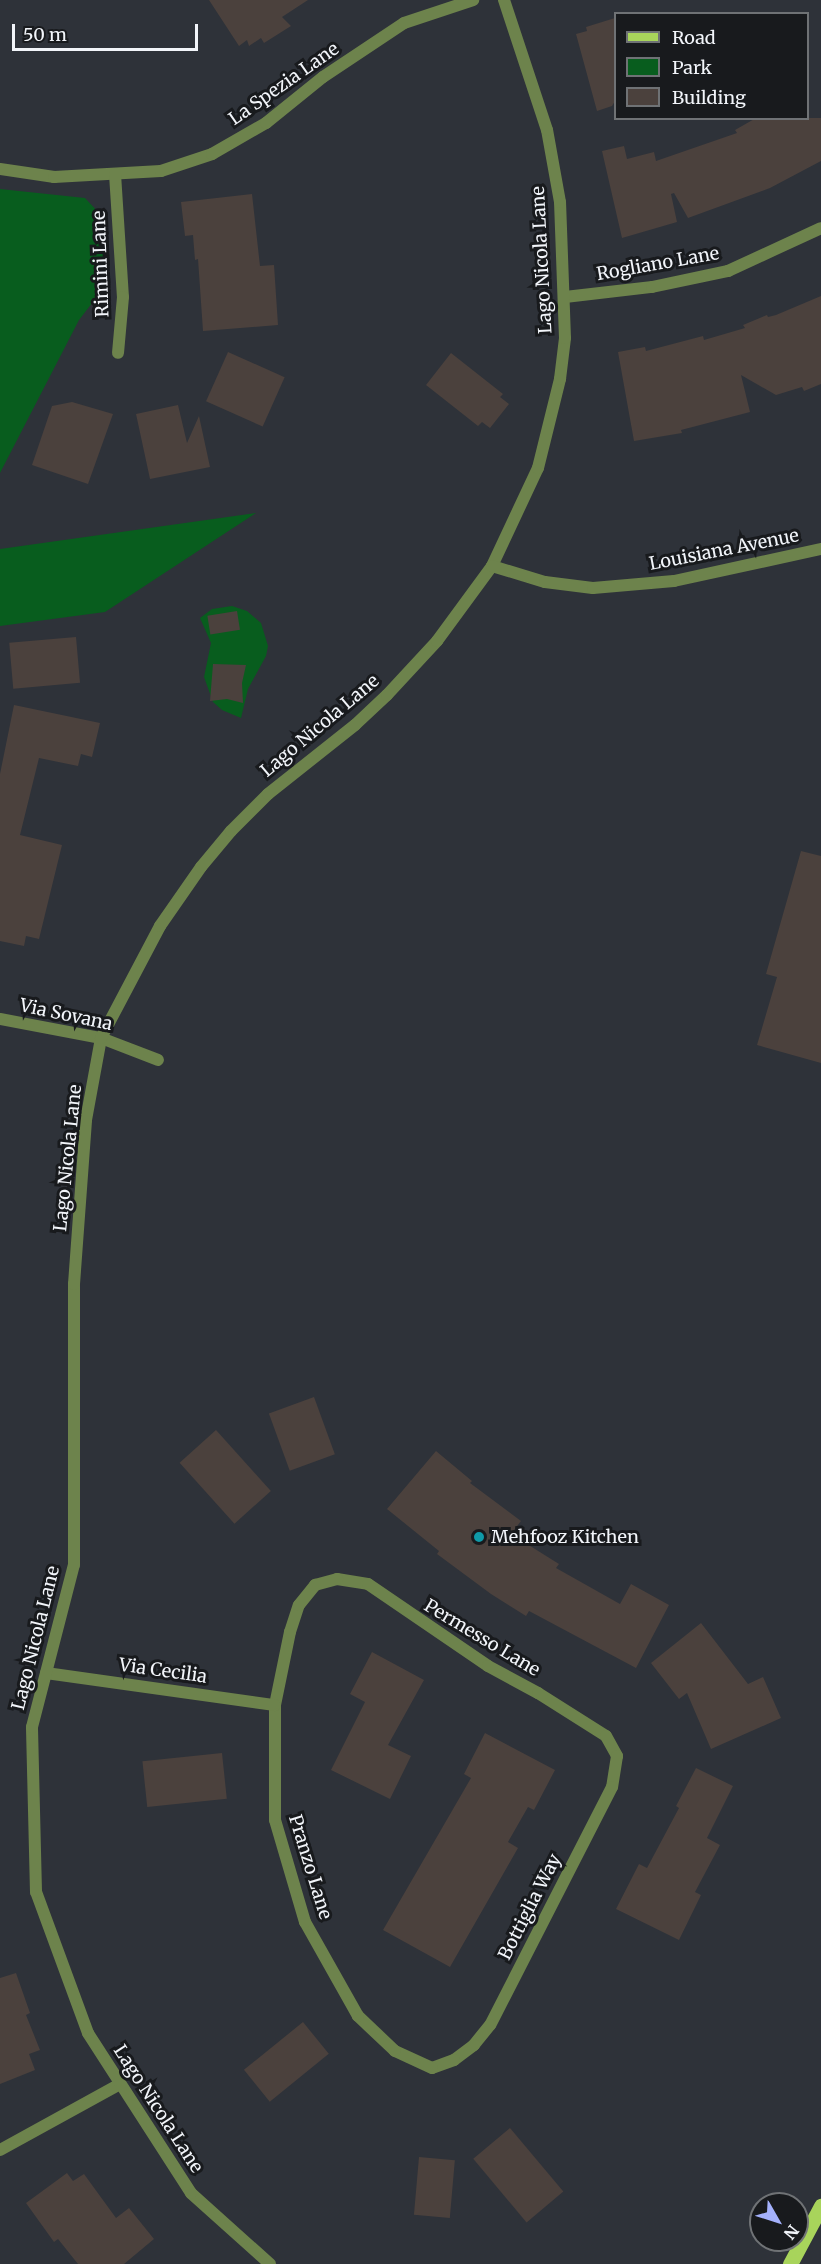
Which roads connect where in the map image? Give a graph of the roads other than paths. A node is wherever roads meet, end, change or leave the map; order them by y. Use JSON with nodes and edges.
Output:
{"nodes":[{"id":1,"x":473,"y":0,"type":"edge"},
{"id":2,"x":504,"y":0,"type":"edge"},
{"id":3,"x":0,"y":169,"type":"edge"},
{"id":4,"x":115,"y":174,"type":"junction"},
{"id":5,"x":821,"y":228,"type":"edge"},
{"id":6,"x":565,"y":297,"type":"junction"},
{"id":7,"x":118,"y":353,"type":"dead end"},
{"id":8,"x":821,"y":549,"type":"edge"},
{"id":9,"x":492,"y":566,"type":"junction"},
{"id":10,"x":0,"y":1019,"type":"edge"},
{"id":11,"x":101,"y":1038,"type":"junction"},
{"id":12,"x":158,"y":1060,"type":"dead end"},
{"id":13,"x":337,"y":1579,"type":"joint"},
{"id":14,"x":46,"y":1673,"type":"junction"},
{"id":15,"x":275,"y":1705,"type":"junction"},
{"id":16,"x":606,"y":1736,"type":"joint"},
{"id":17,"x":432,"y":2068,"type":"joint"},
{"id":18,"x":120,"y":2084,"type":"junction"},
{"id":19,"x":0,"y":2150,"type":"edge"},
{"id":20,"x":821,"y":2206,"type":"edge"},
{"id":21,"x":270,"y":2264,"type":"edge"},
{"id":22,"x":790,"y":2264,"type":"edge"}],
"edges":[{"from":1,"to":4,"type":"street","name":"La Spezia Lane"},
{"from":2,"to":6,"type":"street","name":"Lago Nicola Lane"},
{"from":3,"to":4,"type":"street","name":"La Spezia Lane"},
{"from":4,"to":7,"type":"street","name":"Rimini Lane"},
{"from":5,"to":6,"type":"street","name":"Rogliano Lane"},
{"from":6,"to":9,"type":"street","name":"Lago Nicola Lane"},
{"from":8,"to":9,"type":"street","name":"Louisiana Avenue"},
{"from":9,"to":11,"type":"street","name":"Lago Nicola Lane"},
{"from":10,"to":11,"type":"street","name":"Via Sovana"},
{"from":11,"to":12,"type":"street","name":"Via Sovana"},
{"from":11,"to":14,"type":"street","name":"Lago Nicola Lane"},
{"from":13,"to":15,"type":"street","name":"Pranzo Lane"},
{"from":13,"to":16,"type":"street","name":"Permesso Lane"},
{"from":14,"to":15,"type":"street","name":"Via Cecilia"},
{"from":14,"to":18,"type":"street","name":"Lago Nicola Lane"},
{"from":15,"to":17,"type":"street","name":"Pranzo Lane"},
{"from":16,"to":17,"type":"street","name":"Bottiglia Way"},
{"from":18,"to":19,"type":"street"},
{"from":18,"to":21,"type":"street","name":"Lago Nicola Lane"},
{"from":20,"to":22,"type":"main road"}]}
